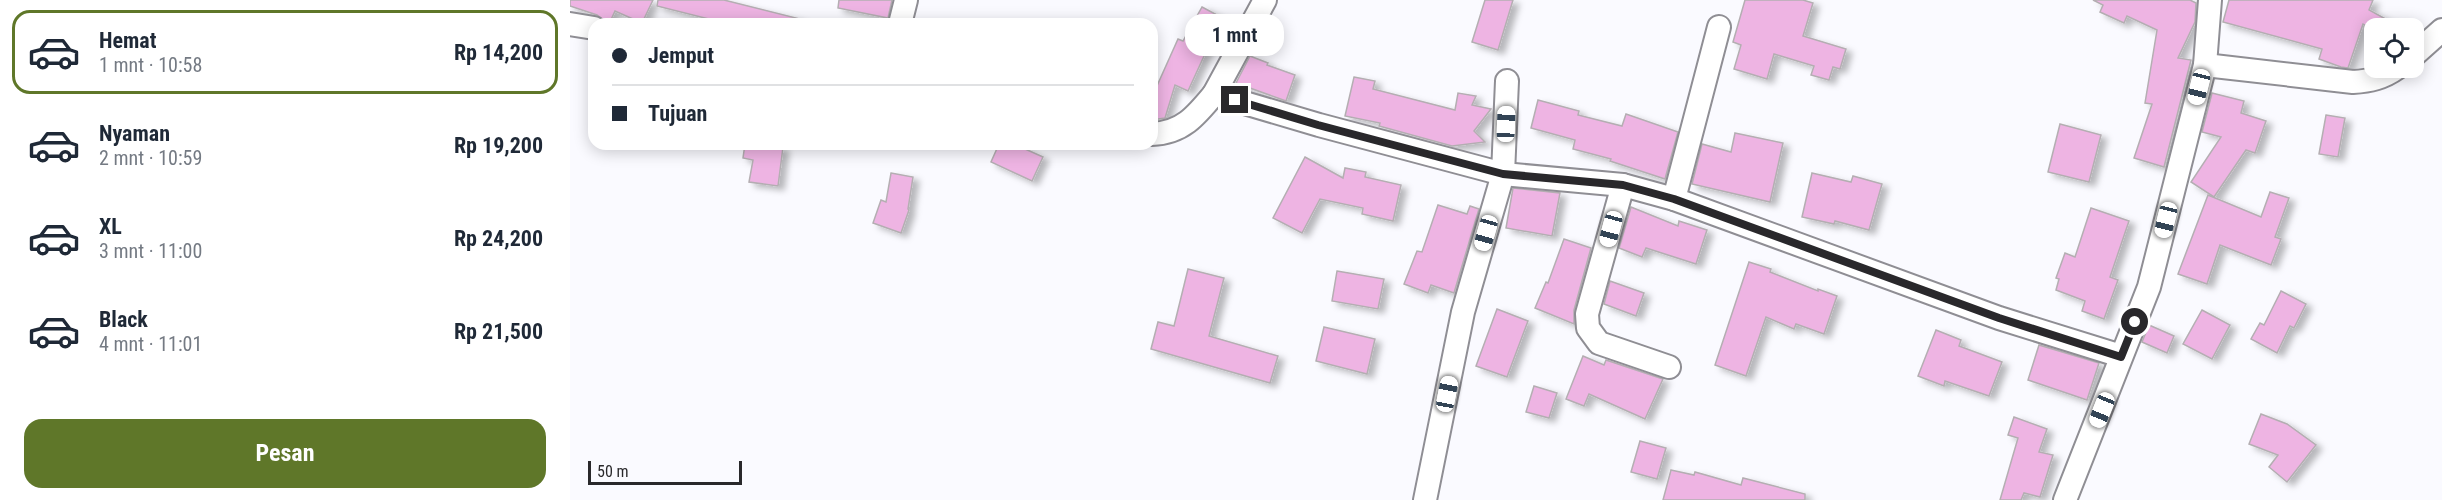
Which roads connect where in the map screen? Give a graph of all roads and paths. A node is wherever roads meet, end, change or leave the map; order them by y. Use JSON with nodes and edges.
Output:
{"nodes":[{"id":1,"x":906,"y":0,"type":"edge"},
{"id":2,"x":1265,"y":0,"type":"edge"},
{"id":3,"x":2210,"y":0,"type":"edge"},
{"id":4,"x":902,"y":18,"type":"edge"},
{"id":5,"x":570,"y":24,"type":"edge"},
{"id":6,"x":588,"y":27,"type":"edge"},
{"id":7,"x":1719,"y":27,"type":"dead end"},
{"id":8,"x":2442,"y":30,"type":"edge"},
{"id":9,"x":2424,"y":46,"type":"edge"},
{"id":10,"x":2205,"y":65,"type":"junction"},
{"id":11,"x":2378,"y":78,"type":"edge"},
{"id":12,"x":1507,"y":81,"type":"dead end"},
{"id":13,"x":1214,"y":94,"type":"junction"},
{"id":14,"x":1158,"y":133,"type":"edge"},
{"id":15,"x":1503,"y":174,"type":"junction"},
{"id":16,"x":1623,"y":185,"type":"junction"},
{"id":17,"x":1674,"y":199,"type":"junction"},
{"id":18,"x":2121,"y":357,"type":"junction"},
{"id":19,"x":1669,"y":367,"type":"dead end"},
{"id":20,"x":1425,"y":500,"type":"edge"},
{"id":21,"x":2065,"y":500,"type":"edge"}],
"edges":[{"from":1,"to":4,"type":"street"},
{"from":2,"to":13,"type":"street"},
{"from":3,"to":10,"type":"street"},
{"from":5,"to":6,"type":"street"},
{"from":7,"to":17,"type":"street"},
{"from":8,"to":9,"type":"street"},
{"from":10,"to":11,"type":"street"},
{"from":10,"to":18,"type":"street"},
{"from":12,"to":15,"type":"street"},
{"from":13,"to":14,"type":"street"},
{"from":13,"to":15,"type":"street"},
{"from":15,"to":16,"type":"street"},
{"from":15,"to":20,"type":"street"},
{"from":16,"to":17,"type":"street"},
{"from":16,"to":19,"type":"street"},
{"from":17,"to":18,"type":"street"},
{"from":18,"to":21,"type":"street"}]}
